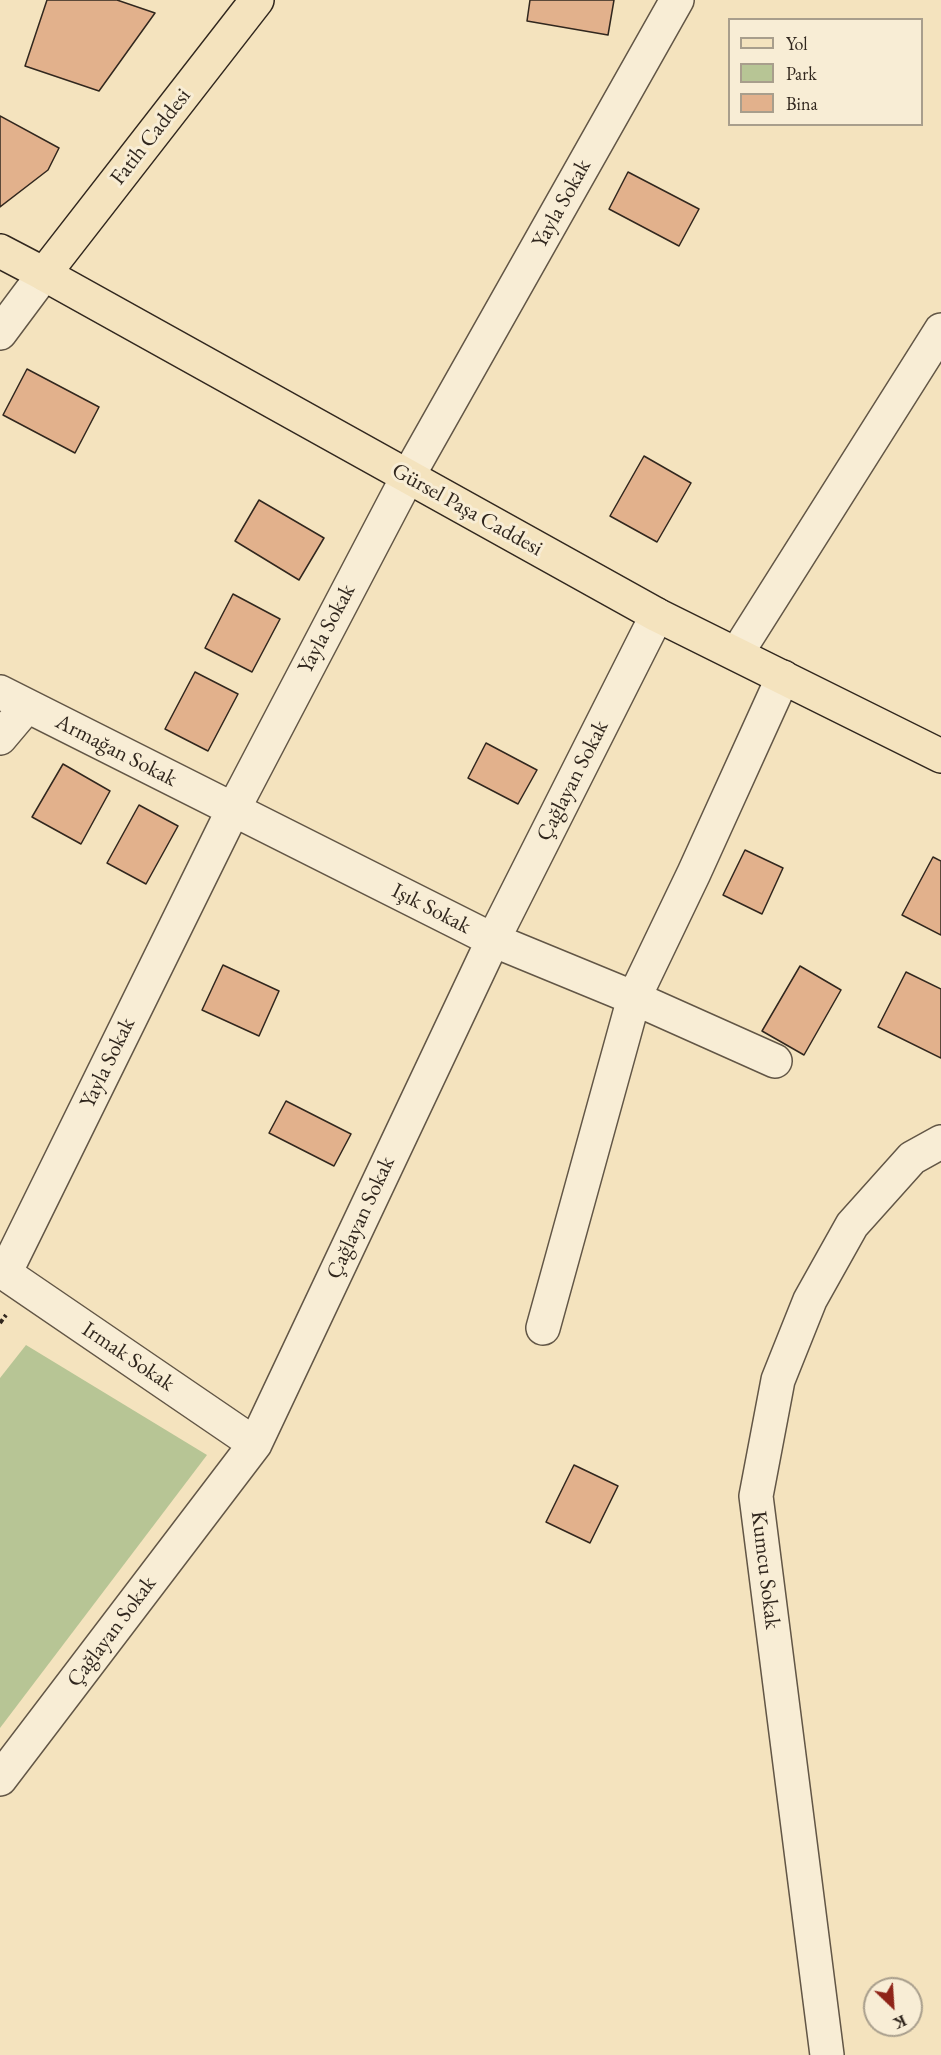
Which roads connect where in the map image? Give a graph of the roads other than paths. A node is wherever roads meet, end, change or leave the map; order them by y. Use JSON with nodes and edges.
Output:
{"nodes":[{"id":1,"x":677,"y":0,"type":"edge"},
{"id":2,"x":247,"y":2,"type":"edge"},
{"id":3,"x":0,"y":251,"type":"edge"},
{"id":4,"x":44,"y":274,"type":"junction"},
{"id":5,"x":941,"y":330,"type":"edge"},
{"id":6,"x":0,"y":333,"type":"edge"},
{"id":7,"x":407,"y":478,"type":"junction"},
{"id":8,"x":657,"y":615,"type":"junction"},
{"id":9,"x":737,"y":653,"type":"junction"},
{"id":10,"x":783,"y":677,"type":"junction"},
{"id":11,"x":14,"y":699,"type":"edge"},
{"id":12,"x":0,"y":738,"type":"edge"},
{"id":13,"x":941,"y":756,"type":"edge"},
{"id":14,"x":233,"y":810,"type":"junction"},
{"id":15,"x":493,"y":940,"type":"junction"},
{"id":16,"x":634,"y":998,"type":"junction"},
{"id":17,"x":775,"y":1060,"type":"dead end"},
{"id":18,"x":941,"y":1142,"type":"edge"},
{"id":19,"x":2,"y":1272,"type":"edge"},
{"id":20,"x":543,"y":1328,"type":"dead end"},
{"id":21,"x":255,"y":1443,"type":"junction"},
{"id":22,"x":0,"y":1779,"type":"edge"},
{"id":23,"x":827,"y":2055,"type":"edge"}],
"edges":[{"from":1,"to":7,"type":"street","name":"Yayla Sokak"},
{"from":2,"to":4,"type":"main road","name":"Fatih Caddesi"},
{"from":3,"to":4,"type":"main road","name":"Gürsel Paşa Caddesi"},
{"from":4,"to":6,"type":"street"},
{"from":4,"to":7,"type":"main road","name":"Gürsel Paşa Caddesi"},
{"from":5,"to":9,"type":"street"},
{"from":7,"to":8,"type":"main road","name":"Gürsel Paşa Caddesi"},
{"from":7,"to":14,"type":"street","name":"Yayla Sokak"},
{"from":8,"to":9,"type":"main road","name":"Gürsel Paşa Caddesi"},
{"from":8,"to":15,"type":"street","name":"Çağlayan Sokak"},
{"from":9,"to":10,"type":"main road","name":"Gürsel Paşa Caddesi"},
{"from":10,"to":13,"type":"main road","name":"Gürsel Paşa Caddesi"},
{"from":10,"to":16,"type":"street"},
{"from":11,"to":12,"type":"street"},
{"from":11,"to":14,"type":"street","name":"Armağan Sokak"},
{"from":14,"to":15,"type":"street","name":"Işık Sokak"},
{"from":14,"to":19,"type":"street","name":"Yayla Sokak"},
{"from":15,"to":16,"type":"street","name":"Işık Sokak"},
{"from":15,"to":21,"type":"street","name":"Çağlayan Sokak"},
{"from":16,"to":17,"type":"street","name":"Işık Sokak"},
{"from":16,"to":20,"type":"street"},
{"from":18,"to":23,"type":"street","name":"Kumcu Sokak"},
{"from":19,"to":21,"type":"street","name":"Irmak Sokak"},
{"from":21,"to":22,"type":"street","name":"Çağlayan Sokak"}]}
